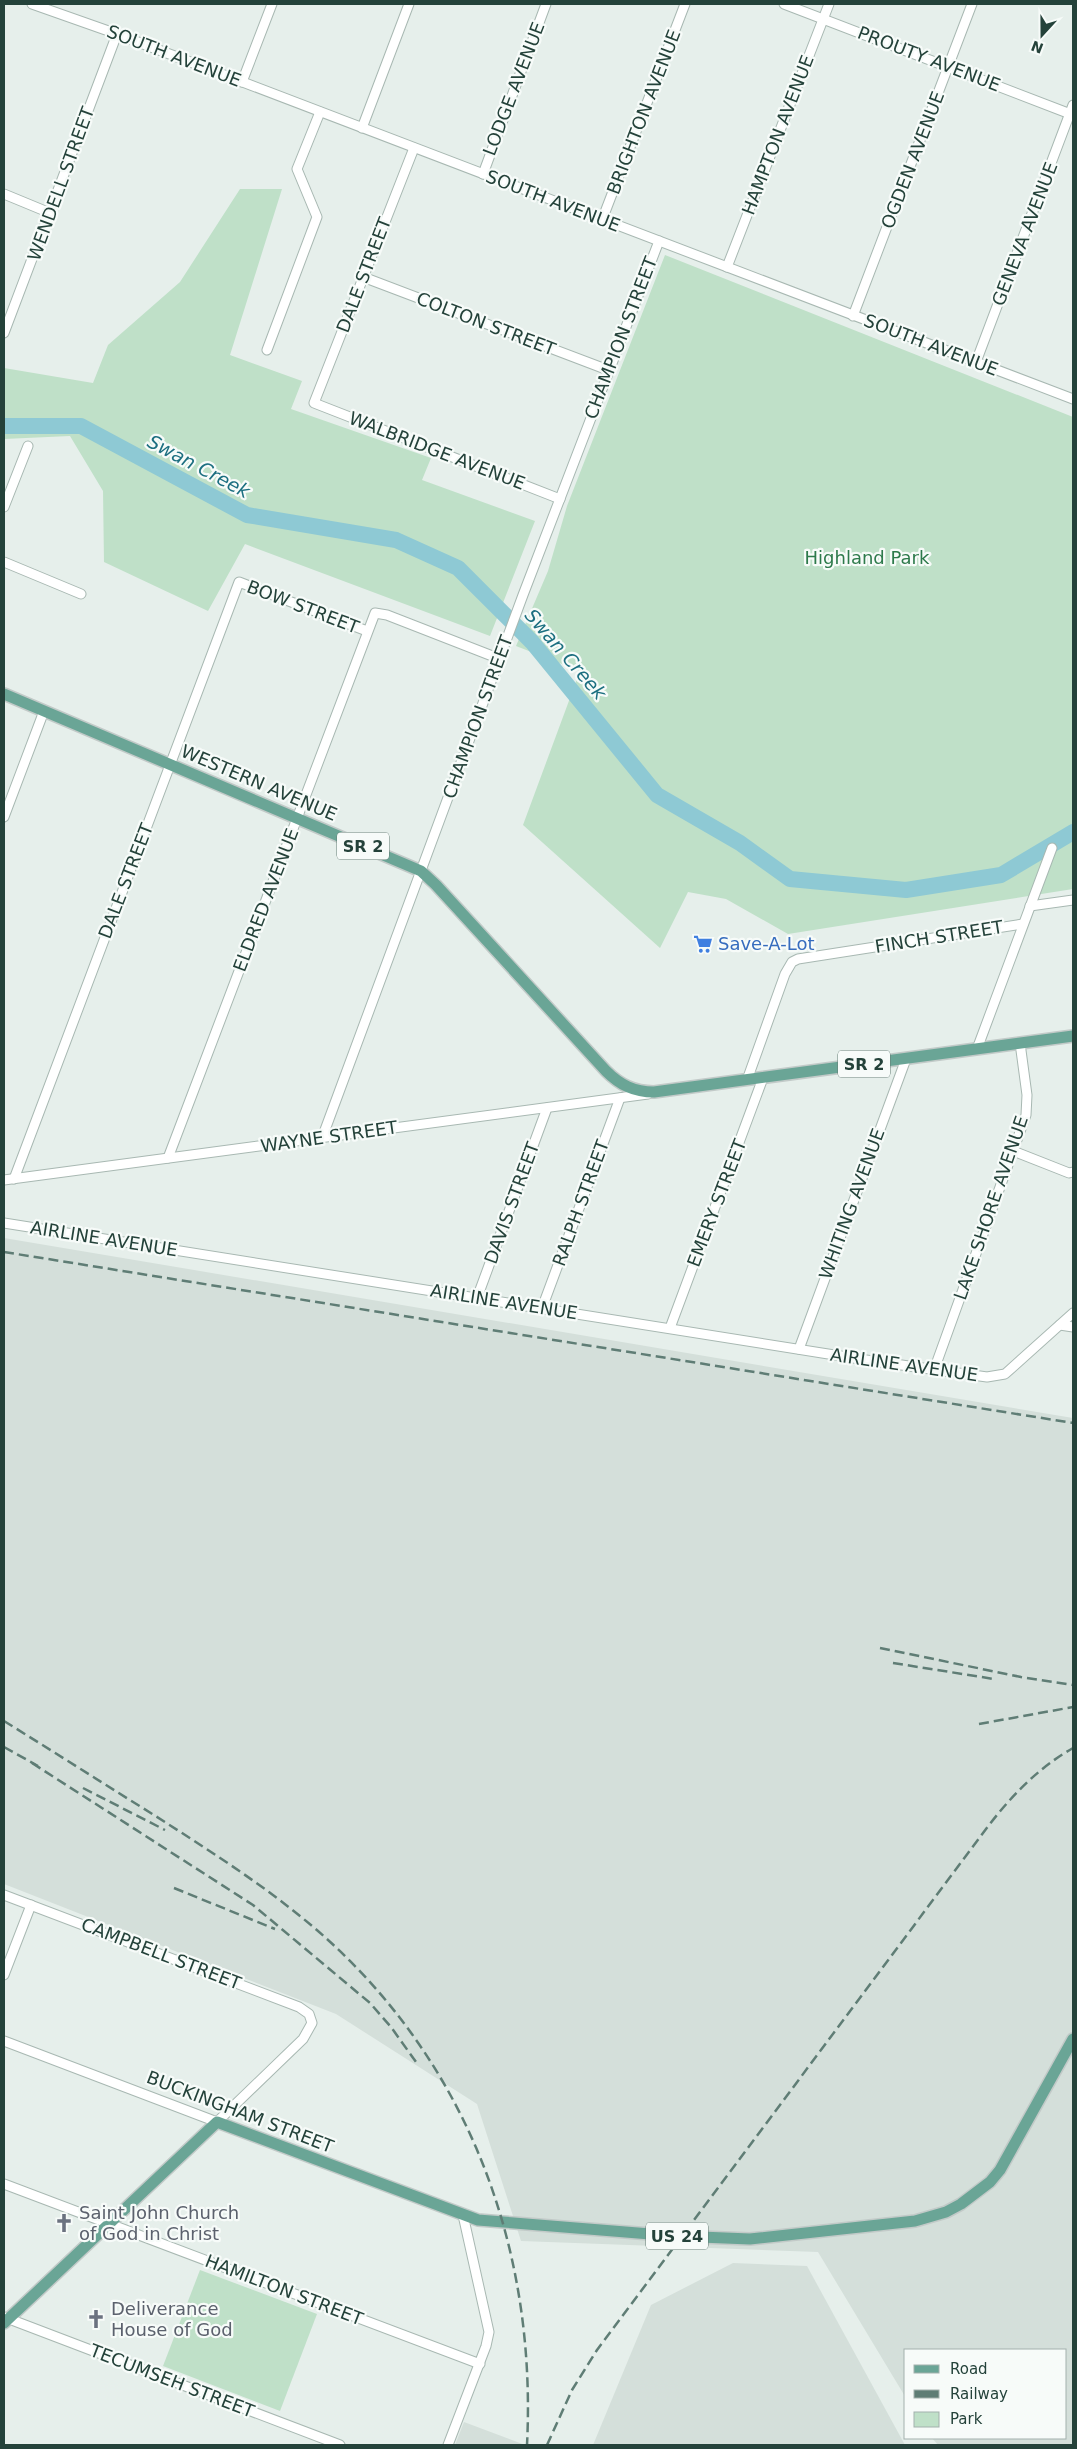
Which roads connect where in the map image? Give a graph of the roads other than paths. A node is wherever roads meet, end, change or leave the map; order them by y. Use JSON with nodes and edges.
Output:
{"nodes":[{"id":1,"x":32,"y":4,"type":"edge"},
{"id":2,"x":272,"y":4,"type":"edge"},
{"id":3,"x":409,"y":4,"type":"edge"},
{"id":4,"x":546,"y":4,"type":"edge"},
{"id":5,"x":685,"y":4,"type":"edge"},
{"id":6,"x":784,"y":4,"type":"edge"},
{"id":7,"x":828,"y":4,"type":"edge"},
{"id":8,"x":972,"y":4,"type":"edge"},
{"id":9,"x":823,"y":19,"type":"junction"},
{"id":10,"x":117,"y":34,"type":"junction"},
{"id":11,"x":948,"y":67,"type":"junction"},
{"id":12,"x":242,"y":82,"type":"junction"},
{"id":13,"x":320,"y":112,"type":"junction"},
{"id":14,"x":1072,"y":112,"type":"edge"},
{"id":15,"x":362,"y":128,"type":"junction"},
{"id":16,"x":414,"y":148,"type":"junction"},
{"id":17,"x":483,"y":174,"type":"junction"},
{"id":18,"x":4,"y":194,"type":"edge"},
{"id":19,"x":50,"y":213,"type":"junction"},
{"id":20,"x":602,"y":220,"type":"junction"},
{"id":21,"x":659,"y":241,"type":"junction"},
{"id":22,"x":727,"y":267,"type":"junction"},
{"id":23,"x":363,"y":277,"type":"junction"},
{"id":24,"x":853,"y":316,"type":"junction"},
{"id":25,"x":4,"y":333,"type":"edge"},
{"id":26,"x":267,"y":350,"type":"dead end"},
{"id":27,"x":976,"y":362,"type":"junction"},
{"id":28,"x":608,"y":370,"type":"junction"},
{"id":29,"x":1073,"y":400,"type":"edge"},
{"id":30,"x":314,"y":403,"type":"joint"},
{"id":31,"x":28,"y":446,"type":"dead end"},
{"id":32,"x":560,"y":499,"type":"junction"},
{"id":33,"x":4,"y":507,"type":"edge"},
{"id":34,"x":4,"y":562,"type":"edge"},
{"id":35,"x":239,"y":582,"type":"joint"},
{"id":36,"x":81,"y":594,"type":"dead end"},
{"id":37,"x":374,"y":613,"type":"joint"},
{"id":38,"x":367,"y":631,"type":"junction"},
{"id":39,"x":500,"y":659,"type":"junction"},
{"id":40,"x":4,"y":694,"type":"edge"},
{"id":41,"x":44,"y":711,"type":"junction"},
{"id":42,"x":170,"y":764,"type":"junction"},
{"id":43,"x":4,"y":817,"type":"edge"},
{"id":44,"x":297,"y":818,"type":"junction"},
{"id":45,"x":1052,"y":848,"type":"dead end"},
{"id":46,"x":421,"y":871,"type":"junction"},
{"id":47,"x":1073,"y":900,"type":"edge"},
{"id":48,"x":1030,"y":906,"type":"junction"},
{"id":49,"x":1023,"y":924,"type":"junction"},
{"id":50,"x":1073,"y":1036,"type":"edge"},
{"id":51,"x":1020,"y":1043,"type":"junction"},
{"id":52,"x":977,"y":1049,"type":"junction"},
{"id":53,"x":906,"y":1059,"type":"junction"},
{"id":54,"x":763,"y":1078,"type":"junction"},
{"id":55,"x":747,"y":1080,"type":"junction"},
{"id":56,"x":654,"y":1092,"type":"junction"},
{"id":57,"x":620,"y":1098,"type":"junction"},
{"id":58,"x":547,"y":1108,"type":"junction"},
{"id":59,"x":322,"y":1138,"type":"junction"},
{"id":60,"x":1014,"y":1151,"type":"junction"},
{"id":61,"x":168,"y":1158,"type":"junction"},
{"id":62,"x":1073,"y":1172,"type":"edge"},
{"id":63,"x":14,"y":1179,"type":"junction"},
{"id":64,"x":4,"y":1180,"type":"edge"},
{"id":65,"x":4,"y":1223,"type":"edge"},
{"id":66,"x":477,"y":1298,"type":"junction"},
{"id":67,"x":542,"y":1308,"type":"junction"},
{"id":68,"x":1073,"y":1313,"type":"edge"},
{"id":69,"x":1060,"y":1325,"type":"junction"},
{"id":70,"x":1073,"y":1327,"type":"edge"},
{"id":71,"x":670,"y":1328,"type":"junction"},
{"id":72,"x":799,"y":1349,"type":"junction"},
{"id":73,"x":934,"y":1370,"type":"junction"},
{"id":74,"x":4,"y":1895,"type":"edge"},
{"id":75,"x":31,"y":1905,"type":"junction"},
{"id":76,"x":4,"y":1975,"type":"edge"},
{"id":77,"x":1073,"y":2039,"type":"edge"},
{"id":78,"x":4,"y":2041,"type":"edge"},
{"id":79,"x":217,"y":2122,"type":"junction"},
{"id":80,"x":4,"y":2184,"type":"edge"},
{"id":81,"x":463,"y":2215,"type":"junction"},
{"id":82,"x":108,"y":2223,"type":"junction"},
{"id":83,"x":5,"y":2320,"type":"edge"},
{"id":84,"x":480,"y":2364,"type":"junction"},
{"id":85,"x":340,"y":2445,"type":"edge"},
{"id":86,"x":448,"y":2445,"type":"edge"}],
"edges":[{"from":1,"to":10,"type":"street","name":"SOUTH AVENUE"},
{"from":2,"to":12,"type":"street"},
{"from":3,"to":15,"type":"street"},
{"from":4,"to":17,"type":"street","name":"LODGE AVENUE"},
{"from":5,"to":20,"type":"street","name":"BRIGHTON AVENUE"},
{"from":6,"to":9,"type":"street","name":"PROUTY AVENUE"},
{"from":7,"to":9,"type":"street","name":"HAMPTON AVENUE"},
{"from":8,"to":11,"type":"street","name":"OGDEN AVENUE"},
{"from":9,"to":11,"type":"street","name":"PROUTY AVENUE"},
{"from":9,"to":22,"type":"street","name":"HAMPTON AVENUE"},
{"from":10,"to":12,"type":"street","name":"SOUTH AVENUE"},
{"from":10,"to":19,"type":"street","name":"WENDELL STREET"},
{"from":11,"to":14,"type":"street","name":"PROUTY AVENUE"},
{"from":11,"to":24,"type":"street","name":"OGDEN AVENUE"},
{"from":12,"to":13,"type":"street","name":"SOUTH AVENUE"},
{"from":13,"to":15,"type":"street","name":"SOUTH AVENUE"},
{"from":13,"to":26,"type":"street"},
{"from":14,"to":27,"type":"street","name":"GENEVA AVENUE"},
{"from":15,"to":16,"type":"street","name":"SOUTH AVENUE"},
{"from":16,"to":17,"type":"street","name":"SOUTH AVENUE"},
{"from":16,"to":23,"type":"street","name":"DALE STREET"},
{"from":17,"to":20,"type":"street","name":"SOUTH AVENUE"},
{"from":18,"to":19,"type":"street"},
{"from":19,"to":25,"type":"street","name":"WENDELL STREET"},
{"from":20,"to":21,"type":"street","name":"SOUTH AVENUE"},
{"from":21,"to":22,"type":"street","name":"SOUTH AVENUE"},
{"from":21,"to":28,"type":"street","name":"CHAMPION STREET"},
{"from":22,"to":24,"type":"street","name":"SOUTH AVENUE"},
{"from":23,"to":28,"type":"street","name":"COLTON STREET"},
{"from":23,"to":30,"type":"street","name":"DALE STREET"},
{"from":24,"to":27,"type":"street","name":"SOUTH AVENUE"},
{"from":27,"to":29,"type":"street","name":"SOUTH AVENUE"},
{"from":28,"to":32,"type":"street","name":"CHAMPION STREET"},
{"from":30,"to":32,"type":"street","name":"WALBRIDGE AVENUE"},
{"from":31,"to":33,"type":"street"},
{"from":32,"to":39,"type":"street","name":"CHAMPION STREET"},
{"from":34,"to":36,"type":"street"},
{"from":35,"to":38,"type":"street","name":"BOW STREET"},
{"from":35,"to":42,"type":"street","name":"DALE STREET"},
{"from":37,"to":38,"type":"street","name":"ELDRED AVENUE"},
{"from":37,"to":39,"type":"street","name":"BOW STREET"},
{"from":38,"to":44,"type":"street","name":"ELDRED AVENUE"},
{"from":39,"to":46,"type":"street","name":"CHAMPION STREET"},
{"from":40,"to":41,"type":"main road","name":"WESTERN AVENUE","number":"SR 2"},
{"from":41,"to":42,"type":"main road","name":"WESTERN AVENUE","number":"SR 2"},
{"from":41,"to":43,"type":"street"},
{"from":42,"to":44,"type":"main road","name":"WESTERN AVENUE","number":"SR 2"},
{"from":42,"to":63,"type":"street","name":"DALE STREET"},
{"from":44,"to":46,"type":"main road","name":"WESTERN AVENUE","number":"SR 2"},
{"from":44,"to":61,"type":"street","name":"ELDRED AVENUE"},
{"from":45,"to":48,"type":"street","name":"FINCH STREET"},
{"from":46,"to":56,"type":"main road","name":"WESTERN AVENUE","number":"SR 2"},
{"from":46,"to":59,"type":"street","name":"CHAMPION STREET"},
{"from":47,"to":48,"type":"street"},
{"from":48,"to":49,"type":"street","name":"FINCH STREET"},
{"from":49,"to":52,"type":"street"},
{"from":49,"to":55,"type":"street","name":"FINCH STREET"},
{"from":50,"to":51,"type":"main road","number":"SR 2"},
{"from":51,"to":52,"type":"main road","number":"SR 2"},
{"from":51,"to":60,"type":"street","name":"LAKE SHORE AVENUE"},
{"from":52,"to":53,"type":"main road","number":"SR 2"},
{"from":53,"to":54,"type":"main road","number":"SR 2"},
{"from":53,"to":72,"type":"street","name":"WHITING AVENUE"},
{"from":54,"to":55,"type":"main road","number":"SR 2"},
{"from":54,"to":71,"type":"street","name":"EMERY STREET"},
{"from":55,"to":56,"type":"main road","number":"SR 2"},
{"from":56,"to":57,"type":"street","name":"WAYNE STREET"},
{"from":57,"to":58,"type":"street","name":"WAYNE STREET"},
{"from":57,"to":67,"type":"street","name":"RALPH STREET"},
{"from":58,"to":59,"type":"street","name":"WAYNE STREET"},
{"from":58,"to":66,"type":"street","name":"DAVIS STREET"},
{"from":59,"to":61,"type":"street","name":"WAYNE STREET"},
{"from":60,"to":62,"type":"street"},
{"from":60,"to":73,"type":"street","name":"LAKE SHORE AVENUE"},
{"from":61,"to":63,"type":"street","name":"WAYNE STREET"},
{"from":63,"to":64,"type":"street","name":"WAYNE STREET"},
{"from":65,"to":66,"type":"street","name":"AIRLINE AVENUE"},
{"from":66,"to":67,"type":"street","name":"AIRLINE AVENUE"},
{"from":67,"to":71,"type":"street","name":"AIRLINE AVENUE"},
{"from":68,"to":69,"type":"street"},
{"from":69,"to":70,"type":"street"},
{"from":69,"to":73,"type":"street","name":"AIRLINE AVENUE"},
{"from":71,"to":72,"type":"street","name":"AIRLINE AVENUE"},
{"from":72,"to":73,"type":"street","name":"AIRLINE AVENUE"},
{"from":74,"to":75,"type":"street","name":"CAMPBELL STREET"},
{"from":75,"to":76,"type":"street"},
{"from":75,"to":79,"type":"street","name":"CAMPBELL STREET"},
{"from":77,"to":81,"type":"main road","number":"US 24"},
{"from":78,"to":79,"type":"street","name":"BUCKINGHAM STREET"},
{"from":79,"to":81,"type":"main road","name":"BUCKINGHAM STREET","number":"US 24"},
{"from":79,"to":82,"type":"main road"},
{"from":80,"to":82,"type":"street","name":"HAMILTON STREET"},
{"from":81,"to":84,"type":"street"},
{"from":82,"to":83,"type":"main road"},
{"from":82,"to":84,"type":"street","name":"HAMILTON STREET"},
{"from":83,"to":85,"type":"street","name":"TECUMSEH STREET"},
{"from":84,"to":86,"type":"street"}]}
